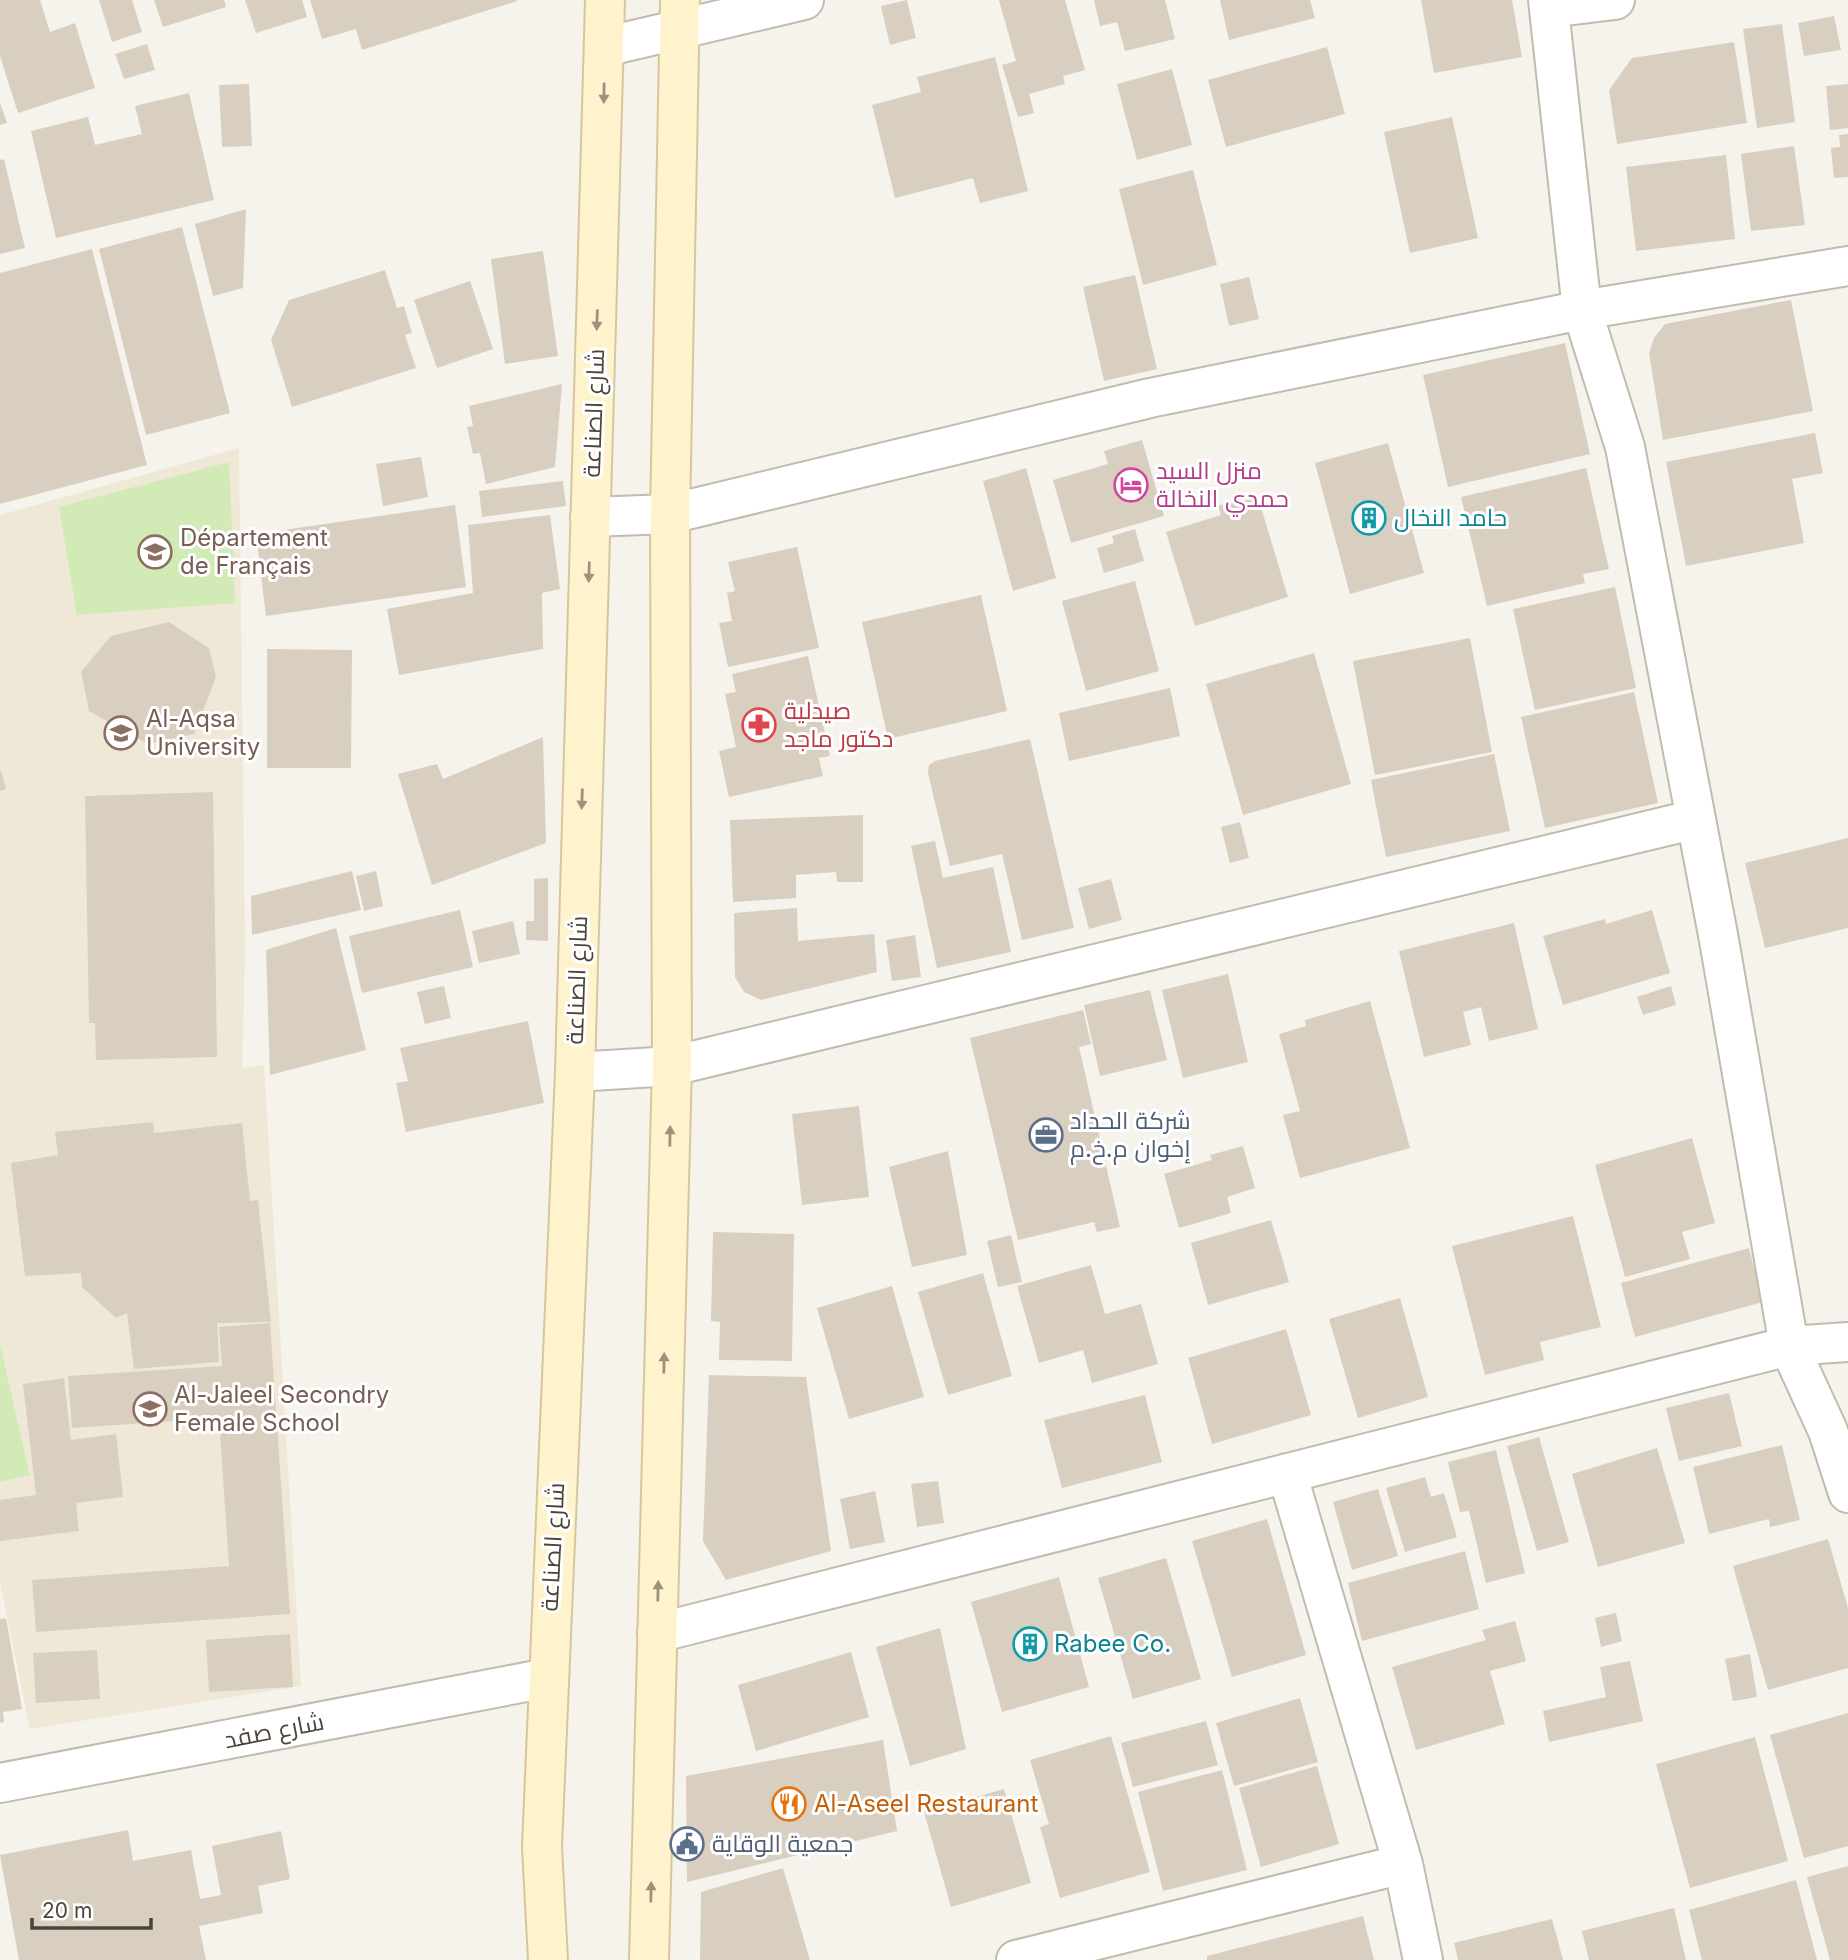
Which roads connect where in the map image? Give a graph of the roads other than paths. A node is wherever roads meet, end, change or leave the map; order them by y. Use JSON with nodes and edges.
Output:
{"nodes":[{"id":1,"x":605,"y":0,"type":"edge"},
{"id":2,"x":804,"y":0,"type":"edge"},
{"id":3,"x":1615,"y":0,"type":"edge"},
{"id":4,"x":1549,"y":4,"type":"edge"},
{"id":5,"x":680,"y":16,"type":"edge"},
{"id":6,"x":604,"y":47,"type":"junction"},
{"id":7,"x":1848,"y":266,"type":"edge"},
{"id":8,"x":1582,"y":310,"type":"junction"},
{"id":9,"x":670,"y":514,"type":"junction"},
{"id":10,"x":590,"y":517,"type":"junction"},
{"id":11,"x":1696,"y":819,"type":"junction"},
{"id":12,"x":672,"y":1066,"type":"junction"},
{"id":13,"x":575,"y":1072,"type":"junction"},
{"id":14,"x":1848,"y":1342,"type":"edge"},
{"id":15,"x":1789,"y":1346,"type":"junction"},
{"id":16,"x":1287,"y":1473,"type":"junction"},
{"id":17,"x":1848,"y":1493,"type":"edge"},
{"id":18,"x":657,"y":1633,"type":"junction"},
{"id":19,"x":547,"y":1678,"type":"junction"},
{"id":20,"x":0,"y":1783,"type":"edge"},
{"id":21,"x":1403,"y":1864,"type":"junction"},
{"id":22,"x":548,"y":1960,"type":"edge"},
{"id":23,"x":649,"y":1960,"type":"edge"},
{"id":24,"x":1016,"y":1960,"type":"edge"},
{"id":25,"x":1423,"y":1960,"type":"edge"}],
"edges":[{"from":1,"to":6,"type":"main road","name":"شارع الصناعة"},
{"from":2,"to":5,"type":"street"},
{"from":3,"to":4,"type":"street"},
{"from":4,"to":8,"type":"street"},
{"from":5,"to":6,"type":"street"},
{"from":5,"to":9,"type":"main road"},
{"from":6,"to":10,"type":"main road","name":"شارع الصناعة","one_way":true},
{"from":7,"to":8,"type":"street"},
{"from":8,"to":9,"type":"street"},
{"from":8,"to":11,"type":"street"},
{"from":9,"to":10,"type":"street"},
{"from":9,"to":12,"type":"main road"},
{"from":10,"to":13,"type":"main road","name":"شارع الصناعة","one_way":true},
{"from":11,"to":12,"type":"street"},
{"from":11,"to":15,"type":"street"},
{"from":12,"to":13,"type":"street"},
{"from":18,"to":12,"type":"main road","one_way":true},
{"from":13,"to":19,"type":"main road","name":"شارع الصناعة"},
{"from":14,"to":15,"type":"street"},
{"from":15,"to":16,"type":"street"},
{"from":15,"to":17,"type":"street"},
{"from":16,"to":18,"type":"street"},
{"from":16,"to":21,"type":"street"},
{"from":23,"to":18,"type":"main road","one_way":true},
{"from":19,"to":20,"type":"street","name":"شارع صفد"},
{"from":19,"to":22,"type":"main road","name":"شارع الصناعة"},
{"from":21,"to":24,"type":"street"},
{"from":21,"to":25,"type":"street"}]}
